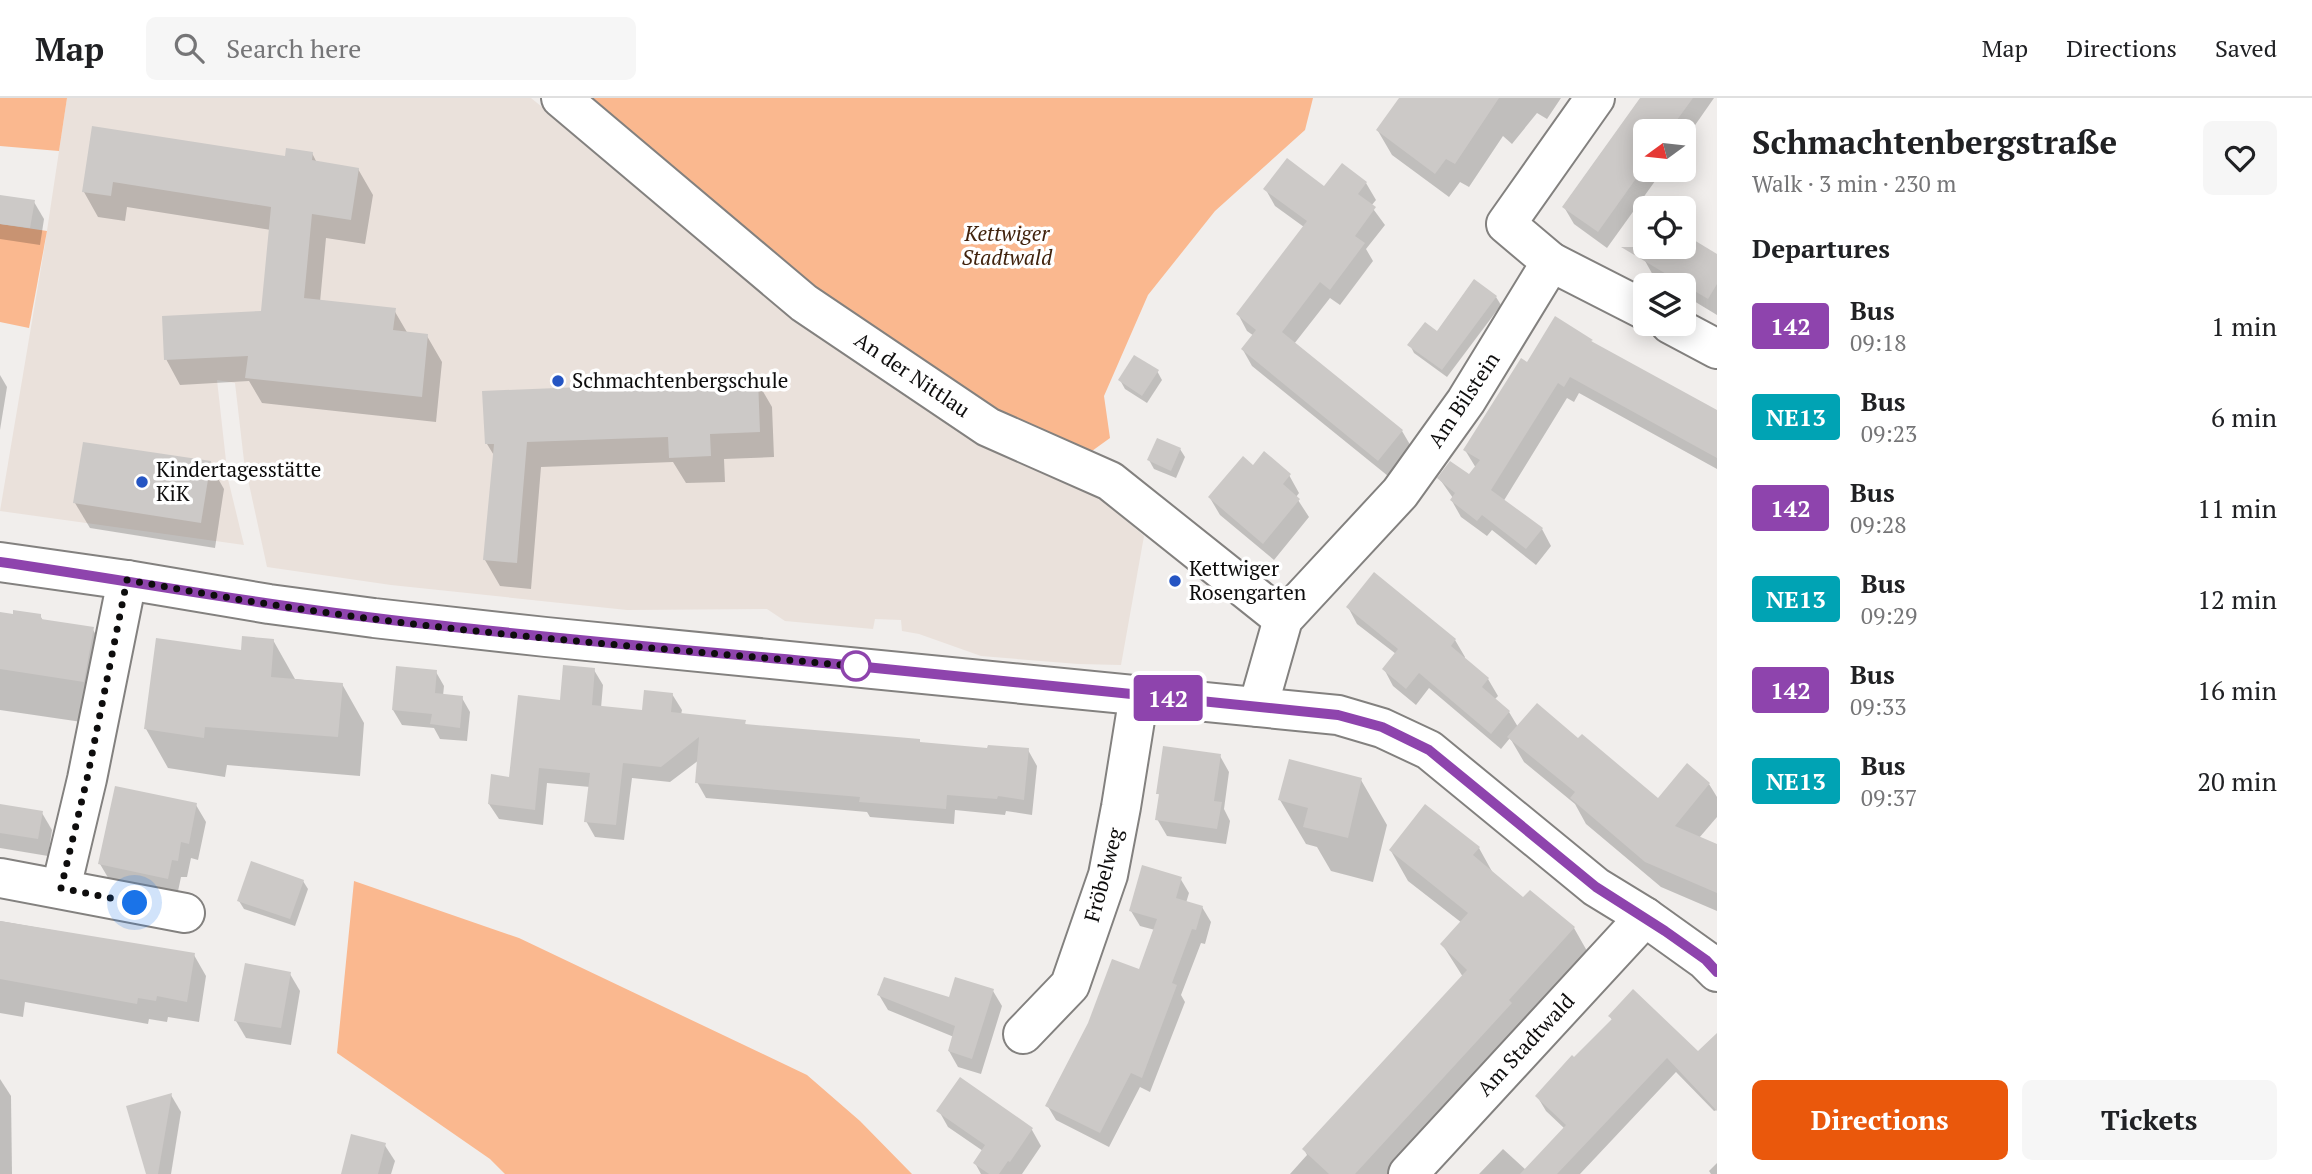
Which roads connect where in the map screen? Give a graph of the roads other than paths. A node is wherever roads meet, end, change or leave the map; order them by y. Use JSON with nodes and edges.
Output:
{"nodes":[{"id":1,"x":561,"y":98,"type":"edge"},
{"id":2,"x":1595,"y":98,"type":"edge"},
{"id":3,"x":1550,"y":262,"type":"junction"},
{"id":4,"x":1633,"y":304,"type":"edge"},
{"id":5,"x":1693,"y":336,"type":"edge"},
{"id":6,"x":1717,"y":349,"type":"edge"},
{"id":7,"x":0,"y":562,"type":"edge"},
{"id":8,"x":127,"y":580,"type":"junction"},
{"id":9,"x":1283,"y":619,"type":"junction"},
{"id":10,"x":1139,"y":695,"type":"junction"},
{"id":11,"x":1258,"y":707,"type":"junction"},
{"id":12,"x":0,"y":878,"type":"edge"},
{"id":13,"x":61,"y":888,"type":"junction"},
{"id":14,"x":185,"y":913,"type":"dead end"},
{"id":15,"x":1645,"y":916,"type":"junction"},
{"id":16,"x":1713,"y":964,"type":"edge"},
{"id":17,"x":1023,"y":1034,"type":"dead end"},
{"id":18,"x":1408,"y":1174,"type":"edge"}],
"edges":[{"from":1,"to":9,"type":"street","name":"An der Nittlau"},
{"from":2,"to":3,"type":"street"},
{"from":3,"to":4,"type":"street"},
{"from":3,"to":9,"type":"street","name":"Am Bilstein"},
{"from":5,"to":6,"type":"street"},
{"from":7,"to":8,"type":"street"},
{"from":8,"to":10,"type":"street"},
{"from":8,"to":13,"type":"street"},
{"from":9,"to":11,"type":"street","name":"Am Bilstein"},
{"from":10,"to":11,"type":"street"},
{"from":10,"to":17,"type":"street","name":"Fröbelweg"},
{"from":11,"to":15,"type":"street"},
{"from":12,"to":13,"type":"street"},
{"from":13,"to":14,"type":"street"},
{"from":15,"to":16,"type":"street"},
{"from":15,"to":18,"type":"street","name":"Am Stadtwald"}]}
